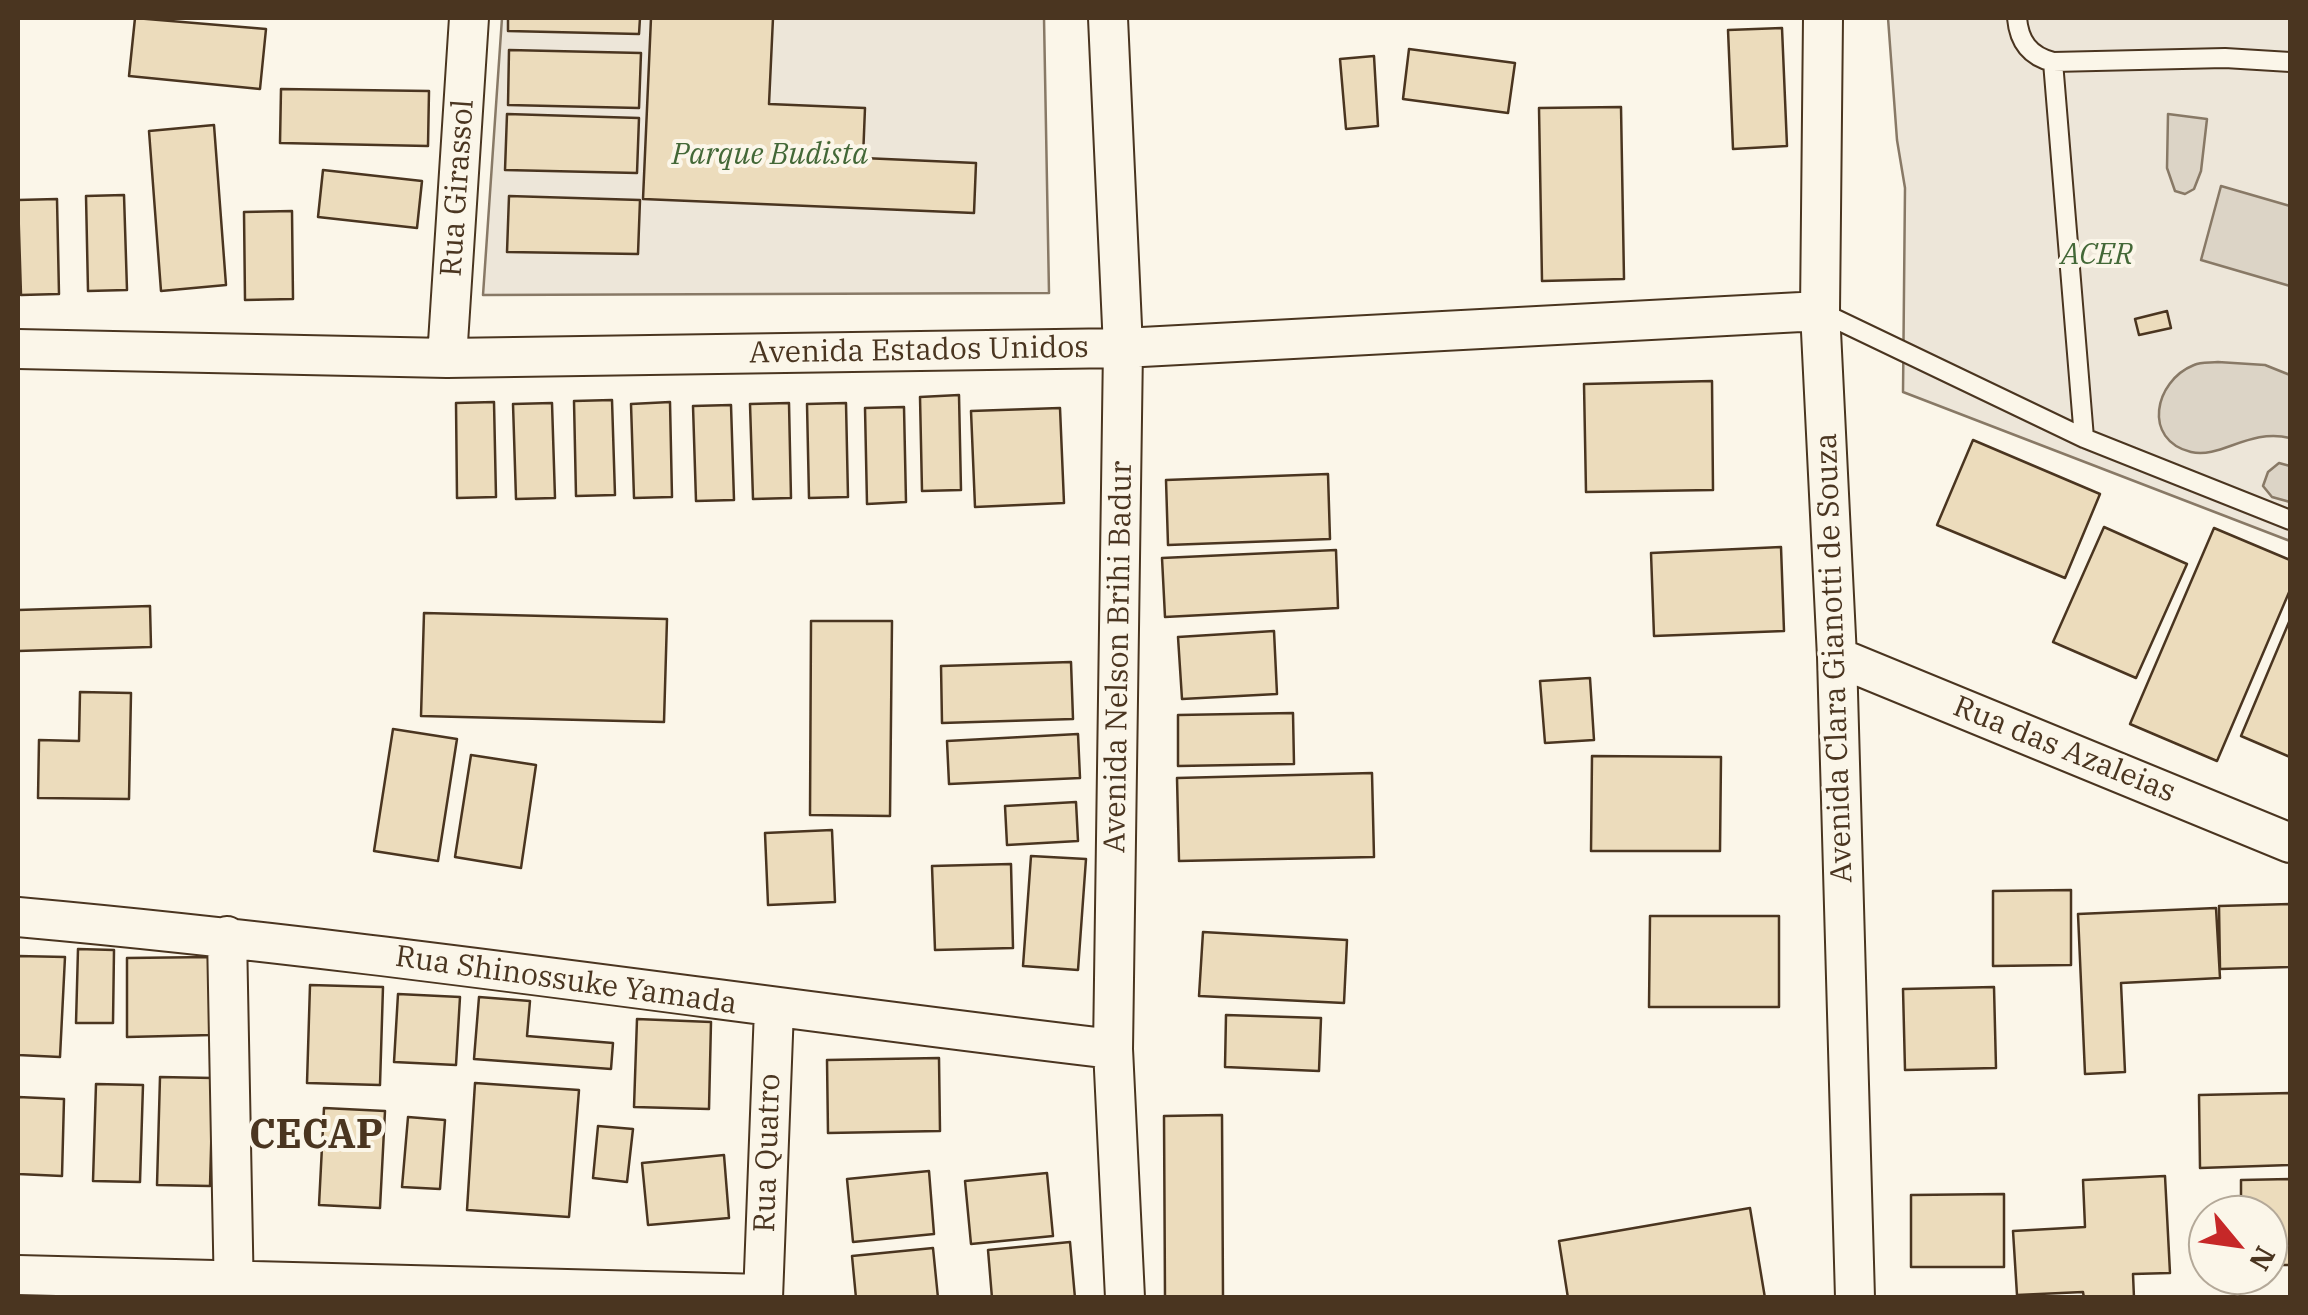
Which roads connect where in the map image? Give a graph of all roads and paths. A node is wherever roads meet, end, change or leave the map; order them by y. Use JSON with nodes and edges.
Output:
{"nodes":[{"id":1,"x":469,"y":18,"type":"edge"},
{"id":2,"x":1108,"y":18,"type":"edge"},
{"id":3,"x":1824,"y":18,"type":"edge"},
{"id":4,"x":2017,"y":18,"type":"edge"},
{"id":5,"x":2052,"y":62,"type":"junction"},
{"id":6,"x":2290,"y":62,"type":"edge"},
{"id":7,"x":1820,"y":312,"type":"junction"},
{"id":8,"x":1123,"y":348,"type":"junction"},
{"id":9,"x":18,"y":350,"type":"edge"},
{"id":10,"x":447,"y":358,"type":"junction"},
{"id":11,"x":2084,"y":438,"type":"junction"},
{"id":12,"x":2290,"y":520,"type":"edge"},
{"id":13,"x":1837,"y":657,"type":"junction"},
{"id":14,"x":2290,"y":843,"type":"edge"},
{"id":15,"x":18,"y":918,"type":"edge"},
{"id":16,"x":226,"y":936,"type":"junction"},
{"id":17,"x":774,"y":1009,"type":"junction"},
{"id":18,"x":1113,"y":1049,"type":"junction"},
{"id":19,"x":18,"y":1276,"type":"edge"},
{"id":20,"x":234,"y":1289,"type":"edge"},
{"id":21,"x":763,"y":1296,"type":"edge"},
{"id":22,"x":1125,"y":1298,"type":"edge"},
{"id":23,"x":1854,"y":1298,"type":"edge"}],
"edges":[{"from":1,"to":10,"type":"street","name":"Rua Girassol"},
{"from":2,"to":8,"type":"street","name":"Avenida Nelson Brihi Badur"},
{"from":3,"to":7,"type":"street","name":"Avenida Clara Gianotti de Souza"},
{"from":4,"to":5,"type":"lane"},
{"from":5,"to":6,"type":"lane"},
{"from":5,"to":11,"type":"lane"},
{"from":7,"to":8,"type":"street","name":"Avenida Estados Unidos"},
{"from":7,"to":11,"type":"lane"},
{"from":7,"to":13,"type":"street","name":"Avenida Clara Gianotti de Souza"},
{"from":8,"to":10,"type":"street","name":"Avenida Estados Unidos"},
{"from":8,"to":18,"type":"street","name":"Avenida Nelson Brihi Badur"},
{"from":9,"to":10,"type":"street","name":"Avenida Estados Unidos"},
{"from":11,"to":12,"type":"lane"},
{"from":13,"to":14,"type":"street","name":"Rua das Azaleias"},
{"from":13,"to":23,"type":"street","name":"Avenida Clara Gianotti de Souza"},
{"from":15,"to":16,"type":"street","name":"Rua Shinossuke Yamada"},
{"from":16,"to":17,"type":"street","name":"Rua Shinossuke Yamada"},
{"from":16,"to":20,"type":"street"},
{"from":17,"to":18,"type":"street","name":"Rua Shinossuke Yamada"},
{"from":17,"to":21,"type":"street","name":"Rua Quatro"},
{"from":18,"to":22,"type":"street","name":"Avenida Nelson Brihi Badur"},
{"from":19,"to":20,"type":"street"},
{"from":20,"to":21,"type":"street"}]}
